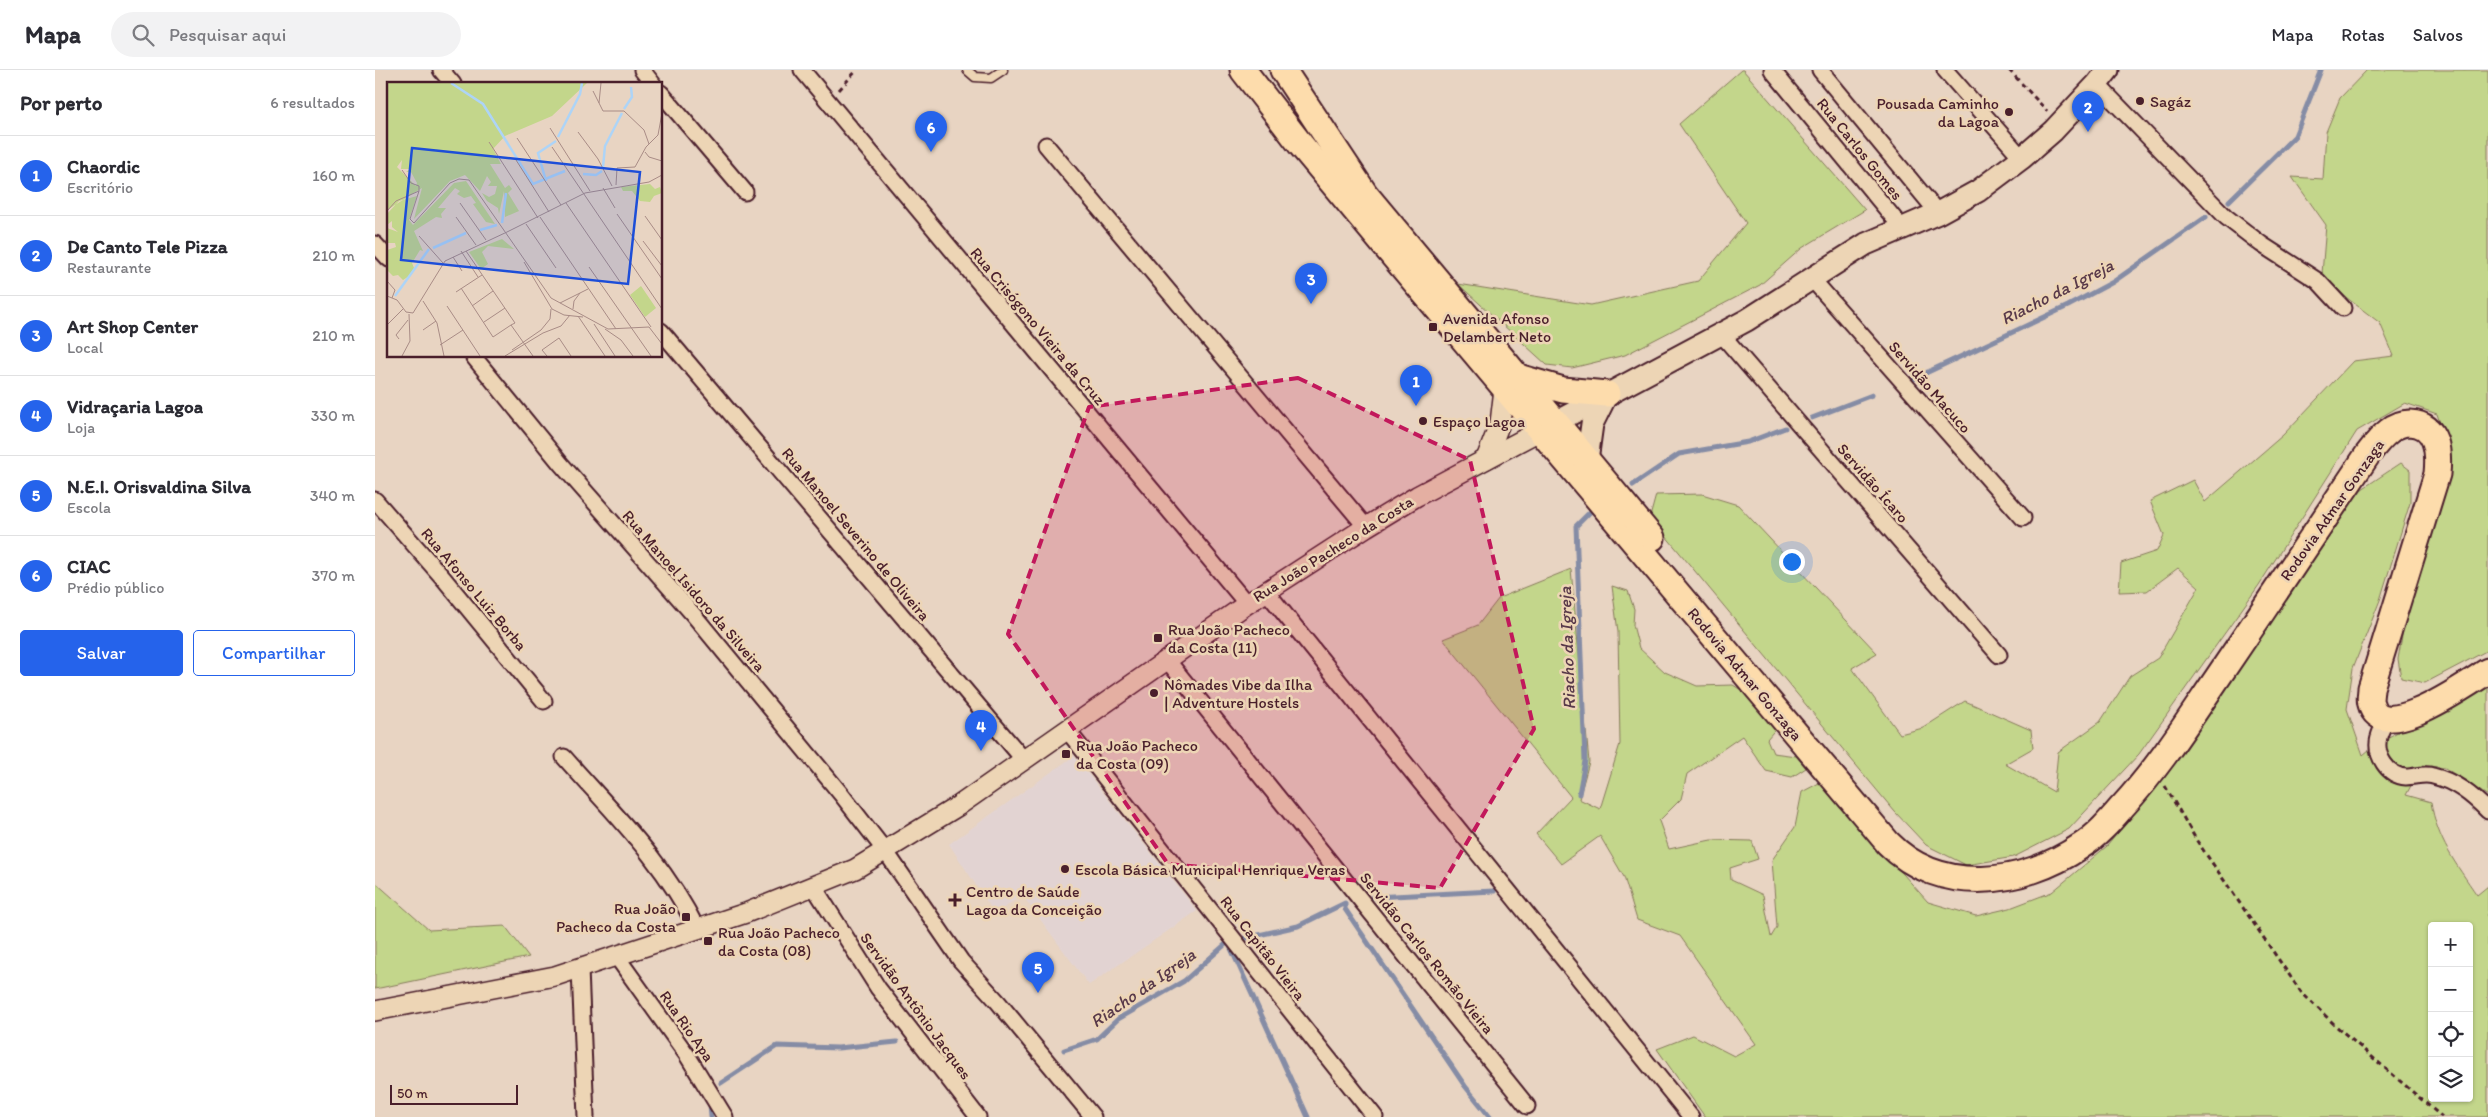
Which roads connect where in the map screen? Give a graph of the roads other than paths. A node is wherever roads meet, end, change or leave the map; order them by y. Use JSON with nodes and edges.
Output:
{"nodes":[{"id":1,"x":441,"y":70,"type":"edge"},
{"id":2,"x":642,"y":70,"type":"edge"},
{"id":3,"x":802,"y":70,"type":"edge"},
{"id":4,"x":967,"y":70,"type":"edge"},
{"id":5,"x":1003,"y":70,"type":"edge"},
{"id":6,"x":1243,"y":70,"type":"edge"},
{"id":7,"x":1283,"y":70,"type":"edge"},
{"id":8,"x":1773,"y":70,"type":"edge"},
{"id":9,"x":1820,"y":70,"type":"edge"},
{"id":10,"x":1945,"y":70,"type":"edge"},
{"id":11,"x":2103,"y":77,"type":"edge"},
{"id":12,"x":451,"y":82,"type":"edge"},
{"id":13,"x":651,"y":82,"type":"edge"},
{"id":14,"x":663,"y":95,"type":"edge"},
{"id":15,"x":1046,"y":145,"type":"dead end"},
{"id":16,"x":2022,"y":158,"type":"junction"},
{"id":17,"x":745,"y":192,"type":"dead end"},
{"id":18,"x":1939,"y":213,"type":"junction"},
{"id":19,"x":1902,"y":228,"type":"junction"},
{"id":20,"x":375,"y":244,"type":"edge"},
{"id":21,"x":387,"y":257,"type":"edge"},
{"id":22,"x":1811,"y":279,"type":"junction"},
{"id":23,"x":2343,"y":308,"type":"dead end"},
{"id":24,"x":663,"y":333,"type":"edge"},
{"id":25,"x":1722,"y":335,"type":"junction"},
{"id":26,"x":475,"y":358,"type":"edge"},
{"id":27,"x":1511,"y":383,"type":"junction"},
{"id":28,"x":1607,"y":394,"type":"junction"},
{"id":29,"x":1547,"y":427,"type":"junction"},
{"id":30,"x":1486,"y":459,"type":"junction"},
{"id":31,"x":1587,"y":460,"type":"junction"},
{"id":32,"x":375,"y":500,"type":"edge"},
{"id":33,"x":2023,"y":518,"type":"dead end"},
{"id":34,"x":1366,"y":527,"type":"junction"},
{"id":35,"x":1266,"y":591,"type":"junction"},
{"id":36,"x":1247,"y":604,"type":"junction"},
{"id":37,"x":1999,"y":655,"type":"dead end"},
{"id":38,"x":1167,"y":660,"type":"junction"},
{"id":39,"x":2488,"y":671,"type":"edge"},
{"id":40,"x":544,"y":700,"type":"dead end"},
{"id":41,"x":2387,"y":720,"type":"junction"},
{"id":42,"x":1067,"y":730,"type":"junction"},
{"id":43,"x":564,"y":757,"type":"dead end"},
{"id":44,"x":1024,"y":760,"type":"junction"},
{"id":45,"x":2488,"y":811,"type":"edge"},
{"id":46,"x":886,"y":852,"type":"junction"},
{"id":47,"x":1975,"y":880,"type":"junction"},
{"id":48,"x":813,"y":887,"type":"junction"},
{"id":49,"x":697,"y":930,"type":"junction"},
{"id":50,"x":617,"y":956,"type":"junction"},
{"id":51,"x":580,"y":969,"type":"junction"},
{"id":52,"x":375,"y":1011,"type":"edge"},
{"id":53,"x":1527,"y":1106,"type":"dead end"},
{"id":54,"x":586,"y":1117,"type":"edge"},
{"id":55,"x":725,"y":1117,"type":"edge"},
{"id":56,"x":979,"y":1117,"type":"edge"},
{"id":57,"x":1093,"y":1117,"type":"edge"},
{"id":58,"x":1375,"y":1117,"type":"edge"},
{"id":59,"x":1691,"y":1117,"type":"edge"}],
"edges":[{"from":1,"to":12,"type":"street"},
{"from":2,"to":13,"type":"street"},
{"from":3,"to":36,"type":"street","name":"Rua Crisógono Vieira da Cruz"},
{"from":4,"to":5,"type":"lane"},
{"from":6,"to":27,"type":"main road"},
{"from":7,"to":27,"type":"main road"},
{"from":8,"to":19,"type":"street","name":"Rua Carlos Gomes"},
{"from":9,"to":18,"type":"street","name":"Rua Carlos Gomes"},
{"from":10,"to":16,"type":"street"},
{"from":11,"to":16,"type":"main road"},
{"from":11,"to":23,"type":"street"},
{"from":14,"to":17,"type":"street"},
{"from":15,"to":34,"type":"street"},
{"from":16,"to":18,"type":"main road"},
{"from":18,"to":19,"type":"main road"},
{"from":19,"to":22,"type":"main road"},
{"from":20,"to":21,"type":"street"},
{"from":22,"to":25,"type":"main road"},
{"from":22,"to":33,"type":"street","name":"Servidão Macuco"},
{"from":24,"to":44,"type":"street","name":"Rua Manoel Severino de Oliveira"},
{"from":25,"to":28,"type":"main road"},
{"from":25,"to":37,"type":"street","name":"Servidão Ícaro"},
{"from":26,"to":46,"type":"street","name":"Rua Manoel Isidoro da Silveira"},
{"from":27,"to":28,"type":"main road"},
{"from":27,"to":29,"type":"main road"},
{"from":27,"to":30,"type":"street"},
{"from":28,"to":29,"type":"main road"},
{"from":28,"to":31,"type":"main road"},
{"from":29,"to":30,"type":"street","name":"Rua João Pacheco da Costa"},
{"from":29,"to":31,"type":"main road","name":"Rodovia Admar Gonzaga"},
{"from":29,"to":47,"type":"main road","name":"Rodovia Admar Gonzaga"},
{"from":30,"to":34,"type":"street","name":"Rua João Pacheco da Costa"},
{"from":31,"to":47,"type":"main road","name":"Rodovia Admar Gonzaga"},
{"from":32,"to":40,"type":"street","name":"Rua Afonso Luiz Borba"},
{"from":34,"to":35,"type":"street","name":"Rua João Pacheco da Costa"},
{"from":35,"to":36,"type":"street","name":"Rua João Pacheco da Costa"},
{"from":35,"to":59,"type":"street"},
{"from":36,"to":38,"type":"street","name":"Rua João Pacheco da Costa"},
{"from":38,"to":42,"type":"street","name":"Rua João Pacheco da Costa"},
{"from":38,"to":53,"type":"street","name":"Servidão Carlos Romão Vieira"},
{"from":39,"to":41,"type":"main road"},
{"from":41,"to":45,"type":"street"},
{"from":41,"to":47,"type":"main road","name":"Rodovia Admar Gonzaga"},
{"from":42,"to":44,"type":"street","name":"Rua João Pacheco da Costa"},
{"from":42,"to":58,"type":"street","name":"Rua Capitão Vieira"},
{"from":43,"to":49,"type":"street"},
{"from":44,"to":46,"type":"street","name":"Rua João Pacheco da Costa"},
{"from":46,"to":48,"type":"street","name":"Rua João Pacheco da Costa"},
{"from":46,"to":57,"type":"street","name":"Rua Manoel Isidoro da Silveira"},
{"from":48,"to":49,"type":"street","name":"Rua João Pacheco da Costa"},
{"from":48,"to":56,"type":"street","name":"Servidão Antônio Jacques"},
{"from":49,"to":50,"type":"street","name":"Rua João Pacheco da Costa"},
{"from":50,"to":51,"type":"street","name":"Rua João Pacheco da Costa"},
{"from":50,"to":55,"type":"street","name":"Rua Rio Apa"},
{"from":51,"to":52,"type":"street","name":"Rua João Pacheco da Costa"},
{"from":51,"to":54,"type":"street"}]}
